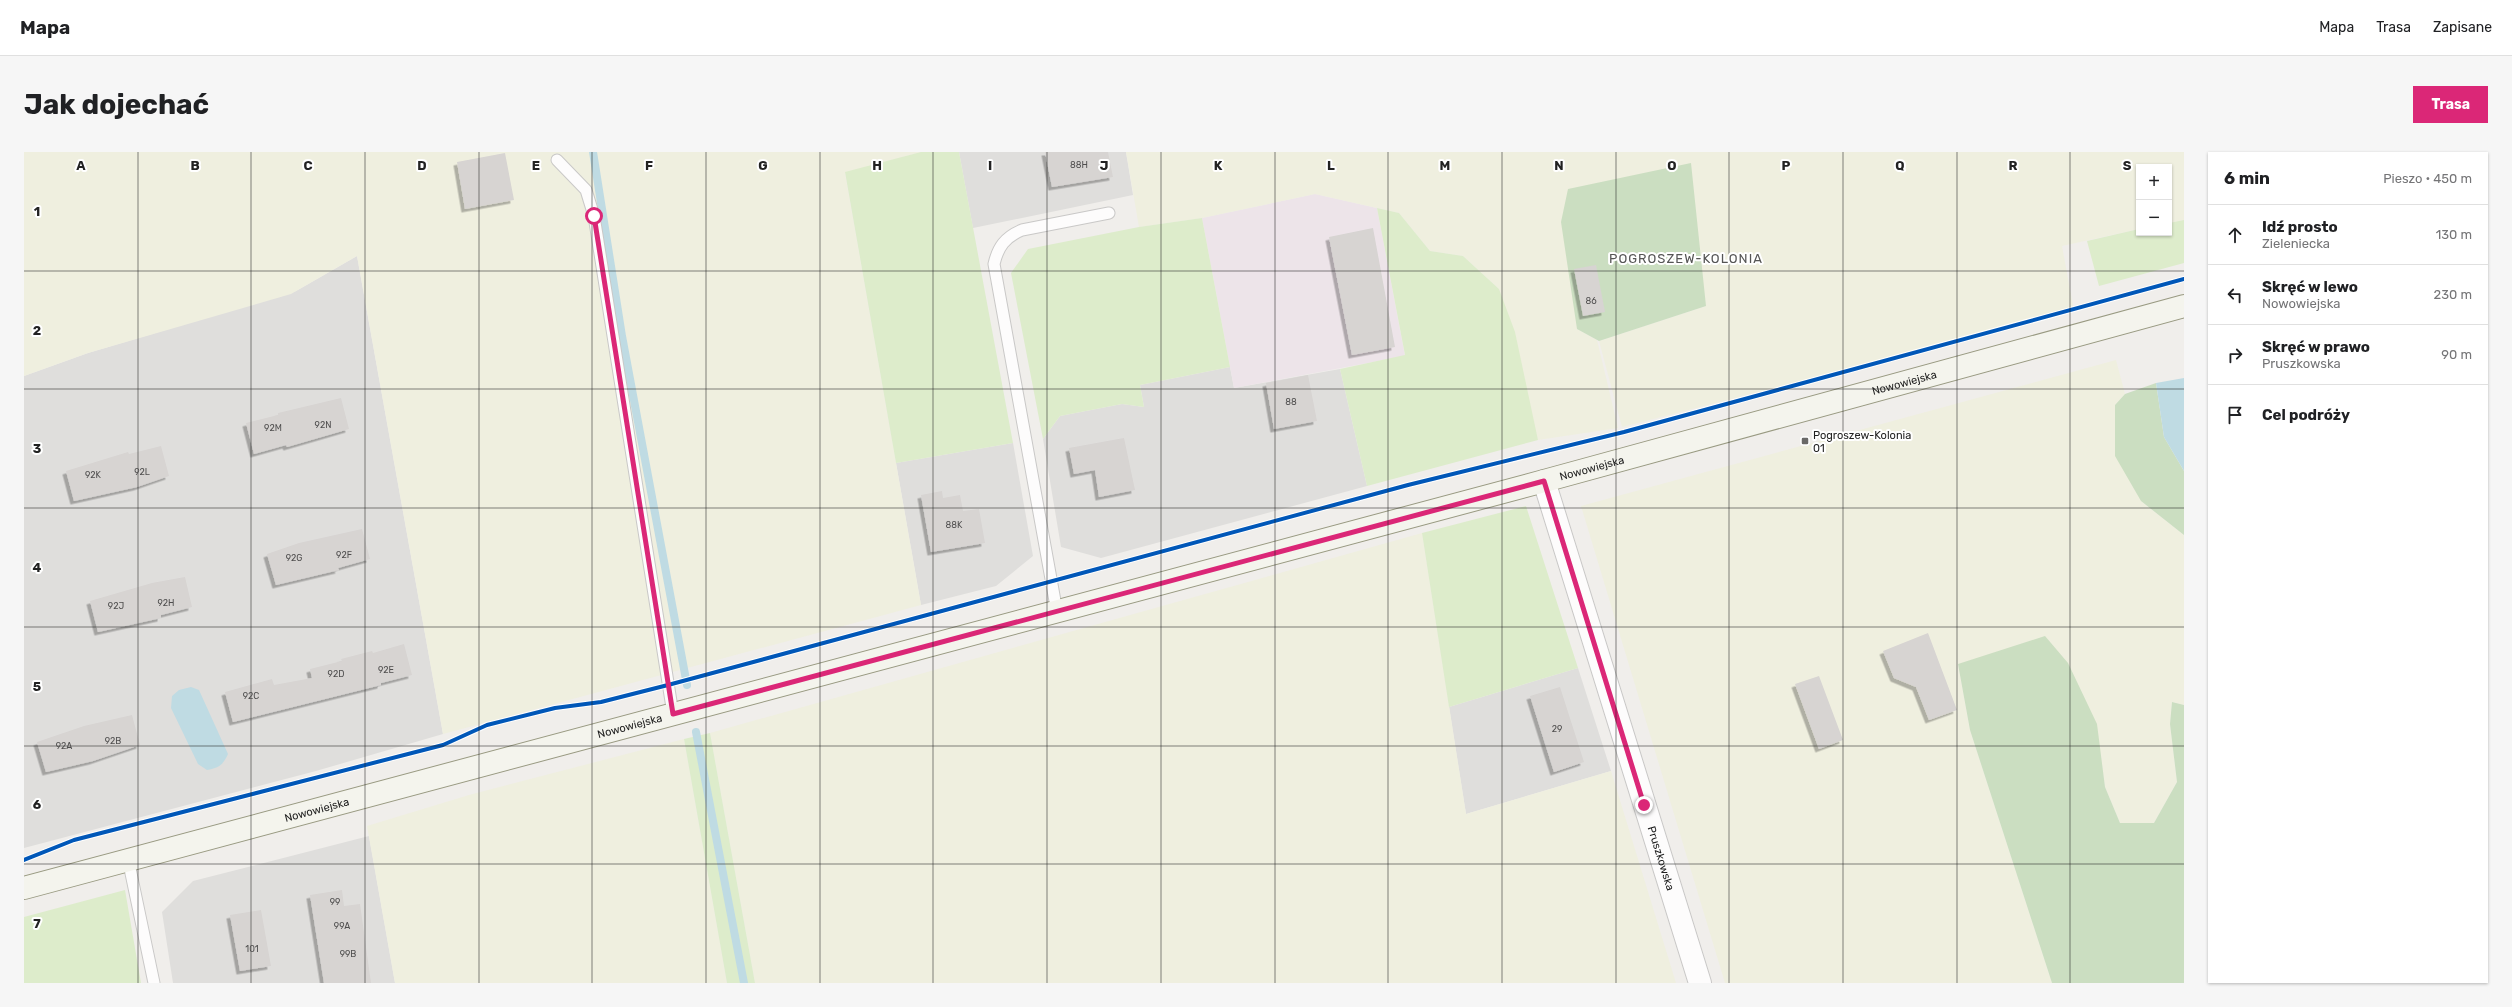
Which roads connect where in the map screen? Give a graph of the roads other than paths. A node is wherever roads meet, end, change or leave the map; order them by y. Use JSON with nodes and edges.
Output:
{"nodes":[{"id":1,"x":557,"y":160,"type":"dead end"},
{"id":2,"x":1109,"y":214,"type":"dead end"},
{"id":3,"x":2184,"y":306,"type":"edge"},
{"id":4,"x":1544,"y":481,"type":"junction"},
{"id":5,"x":1057,"y":612,"type":"junction"},
{"id":6,"x":673,"y":714,"type":"junction"},
{"id":7,"x":128,"y":859,"type":"junction"},
{"id":8,"x":24,"y":888,"type":"edge"},
{"id":9,"x":154,"y":983,"type":"edge"},
{"id":10,"x":1700,"y":983,"type":"edge"}],
"edges":[{"from":1,"to":6,"type":"lane"},
{"from":2,"to":5,"type":"lane"},
{"from":3,"to":4,"type":"street","name":"Nowowiejska"},
{"from":4,"to":5,"type":"street","name":"Nowowiejska"},
{"from":4,"to":10,"type":"street","name":"Pruszkowska"},
{"from":5,"to":6,"type":"street","name":"Nowowiejska"},
{"from":6,"to":7,"type":"street","name":"Nowowiejska"},
{"from":7,"to":8,"type":"street","name":"Nowowiejska"},
{"from":7,"to":9,"type":"lane"}]}
